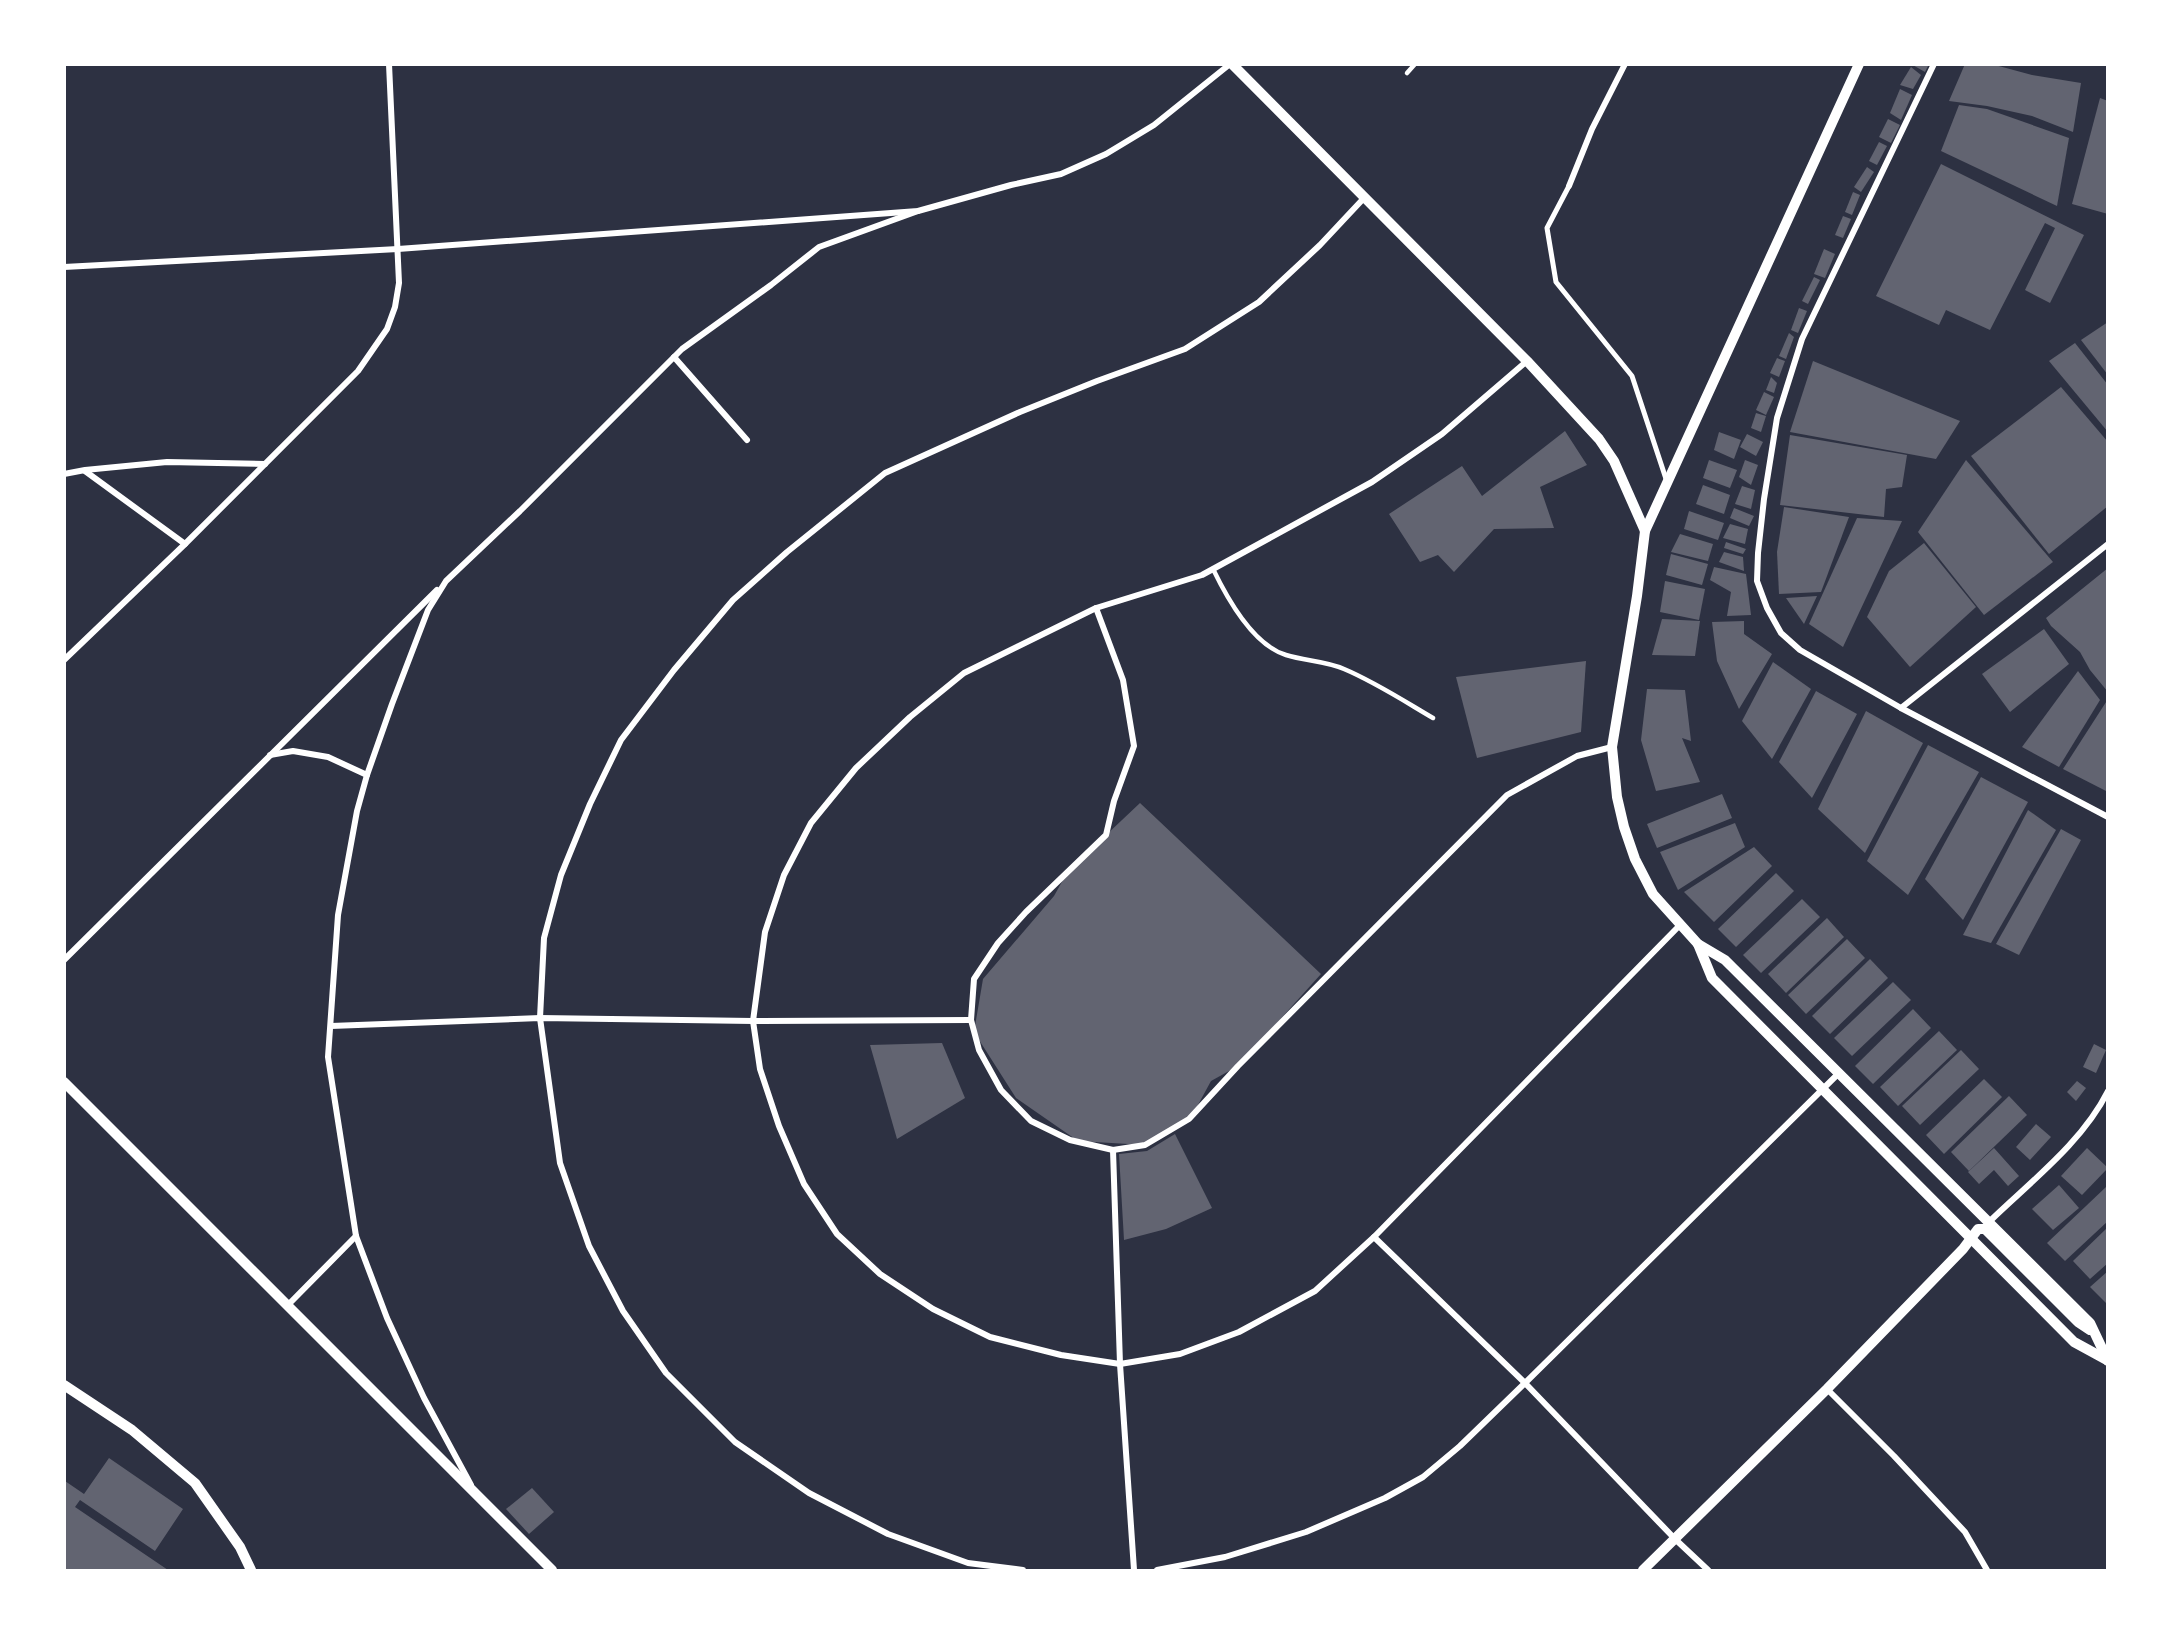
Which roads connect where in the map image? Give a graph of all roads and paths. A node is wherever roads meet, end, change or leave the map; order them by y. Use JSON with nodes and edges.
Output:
{"nodes":[{"id":1,"x":389,"y":64,"type":"edge"},
{"id":2,"x":1231,"y":64,"type":"edge"},
{"id":3,"x":1415,"y":64,"type":"edge"},
{"id":4,"x":1624,"y":64,"type":"edge"},
{"id":5,"x":1859,"y":64,"type":"edge"},
{"id":6,"x":1934,"y":64,"type":"edge"},
{"id":7,"x":1407,"y":73,"type":"dead end"},
{"id":8,"x":1569,"y":186,"type":"joint"},
{"id":9,"x":1364,"y":198,"type":"junction"},
{"id":10,"x":918,"y":212,"type":"junction"},
{"id":11,"x":398,"y":249,"type":"junction"},
{"id":12,"x":64,"y":267,"type":"edge"},
{"id":13,"x":674,"y":357,"type":"junction"},
{"id":14,"x":1527,"y":361,"type":"junction"},
{"id":15,"x":747,"y":440,"type":"dead end"},
{"id":16,"x":265,"y":464,"type":"junction"},
{"id":17,"x":85,"y":470,"type":"junction"},
{"id":18,"x":64,"y":474,"type":"edge"},
{"id":19,"x":1667,"y":484,"type":"junction"},
{"id":20,"x":1645,"y":531,"type":"junction"},
{"id":21,"x":185,"y":544,"type":"junction"},
{"id":22,"x":2108,"y":544,"type":"edge"},
{"id":23,"x":1213,"y":569,"type":"junction"},
{"id":24,"x":446,"y":581,"type":"junction"},
{"id":25,"x":1096,"y":608,"type":"junction"},
{"id":26,"x":64,"y":660,"type":"edge"},
{"id":27,"x":1901,"y":708,"type":"junction"},
{"id":28,"x":1433,"y":718,"type":"dead end"},
{"id":29,"x":1612,"y":747,"type":"junction"},
{"id":30,"x":270,"y":756,"type":"junction"},
{"id":31,"x":367,"y":776,"type":"junction"},
{"id":32,"x":2108,"y":817,"type":"edge"},
{"id":33,"x":1680,"y":925,"type":"junction"},
{"id":34,"x":1698,"y":944,"type":"junction"},
{"id":35,"x":64,"y":960,"type":"edge"},
{"id":36,"x":540,"y":1018,"type":"junction"},
{"id":37,"x":971,"y":1020,"type":"junction"},
{"id":38,"x":753,"y":1021,"type":"junction"},
{"id":39,"x":331,"y":1026,"type":"junction"},
{"id":40,"x":1840,"y":1073,"type":"junction"},
{"id":41,"x":64,"y":1082,"type":"edge"},
{"id":42,"x":1824,"y":1090,"type":"junction"},
{"id":43,"x":2108,"y":1091,"type":"edge"},
{"id":44,"x":1113,"y":1150,"type":"junction"},
{"id":45,"x":1989,"y":1221,"type":"junction"},
{"id":46,"x":356,"y":1236,"type":"junction"},
{"id":47,"x":1374,"y":1237,"type":"junction"},
{"id":48,"x":1972,"y":1239,"type":"junction"},
{"id":49,"x":287,"y":1306,"type":"junction"},
{"id":50,"x":2094,"y":1332,"type":"junction"},
{"id":51,"x":2107,"y":1360,"type":"edge"},
{"id":52,"x":1120,"y":1364,"type":"junction"},
{"id":53,"x":1525,"y":1383,"type":"junction"},
{"id":54,"x":64,"y":1385,"type":"edge"},
{"id":55,"x":1827,"y":1389,"type":"junction"},
{"id":56,"x":479,"y":1498,"type":"junction"},
{"id":57,"x":1675,"y":1539,"type":"junction"},
{"id":58,"x":251,"y":1570,"type":"edge"},
{"id":59,"x":552,"y":1570,"type":"edge"},
{"id":60,"x":1023,"y":1570,"type":"edge"},
{"id":61,"x":1134,"y":1570,"type":"edge"},
{"id":62,"x":1157,"y":1570,"type":"edge"},
{"id":63,"x":1643,"y":1570,"type":"edge"},
{"id":64,"x":1708,"y":1570,"type":"edge"},
{"id":65,"x":1987,"y":1570,"type":"edge"}],
"edges":[{"from":1,"to":11,"type":"street"},
{"from":2,"to":9,"type":"street"},
{"from":2,"to":10,"type":"street"},
{"from":3,"to":7,"type":"lane"},
{"from":4,"to":8,"type":"street"},
{"from":5,"to":19,"type":"street"},
{"from":6,"to":27,"type":"street"},
{"from":8,"to":19,"type":"street"},
{"from":9,"to":14,"type":"street"},
{"from":9,"to":36,"type":"street"},
{"from":10,"to":11,"type":"street"},
{"from":10,"to":13,"type":"street"},
{"from":11,"to":12,"type":"street"},
{"from":11,"to":16,"type":"street"},
{"from":13,"to":15,"type":"street"},
{"from":13,"to":24,"type":"street"},
{"from":14,"to":20,"type":"street"},
{"from":14,"to":23,"type":"street"},
{"from":16,"to":17,"type":"street"},
{"from":16,"to":21,"type":"street"},
{"from":17,"to":18,"type":"street"},
{"from":17,"to":21,"type":"street"},
{"from":19,"to":20,"type":"street"},
{"from":20,"to":29,"type":"street"},
{"from":21,"to":26,"type":"street"},
{"from":22,"to":27,"type":"street"},
{"from":23,"to":25,"type":"street"},
{"from":23,"to":28,"type":"lane"},
{"from":24,"to":30,"type":"street"},
{"from":24,"to":31,"type":"street"},
{"from":25,"to":37,"type":"street"},
{"from":25,"to":38,"type":"street"},
{"from":27,"to":32,"type":"street"},
{"from":29,"to":33,"type":"street"},
{"from":29,"to":44,"type":"street"},
{"from":30,"to":31,"type":"street"},
{"from":30,"to":35,"type":"street"},
{"from":31,"to":39,"type":"street"},
{"from":33,"to":34,"type":"street"},
{"from":33,"to":47,"type":"street"},
{"from":34,"to":40,"type":"street"},
{"from":34,"to":42,"type":"street"},
{"from":36,"to":38,"type":"street"},
{"from":36,"to":39,"type":"street"},
{"from":36,"to":60,"type":"street"},
{"from":37,"to":38,"type":"street"},
{"from":37,"to":44,"type":"street"},
{"from":38,"to":52,"type":"street"},
{"from":39,"to":46,"type":"street"},
{"from":40,"to":42,"type":"street"},
{"from":40,"to":45,"type":"street"},
{"from":41,"to":49,"type":"street"},
{"from":42,"to":48,"type":"street"},
{"from":42,"to":53,"type":"street"},
{"from":43,"to":45,"type":"street"},
{"from":44,"to":52,"type":"street"},
{"from":45,"to":50,"type":"street"},
{"from":46,"to":49,"type":"street"},
{"from":46,"to":56,"type":"street"},
{"from":47,"to":52,"type":"street"},
{"from":47,"to":53,"type":"street"},
{"from":48,"to":50,"type":"street"},
{"from":48,"to":51,"type":"street"},
{"from":48,"to":55,"type":"street"},
{"from":49,"to":56,"type":"street"},
{"from":50,"to":51,"type":"street"},
{"from":52,"to":61,"type":"street"},
{"from":53,"to":57,"type":"street"},
{"from":53,"to":62,"type":"street"},
{"from":54,"to":58,"type":"street"},
{"from":55,"to":57,"type":"street"},
{"from":55,"to":65,"type":"street"},
{"from":56,"to":59,"type":"street"},
{"from":57,"to":63,"type":"street"},
{"from":57,"to":64,"type":"street"}]}
